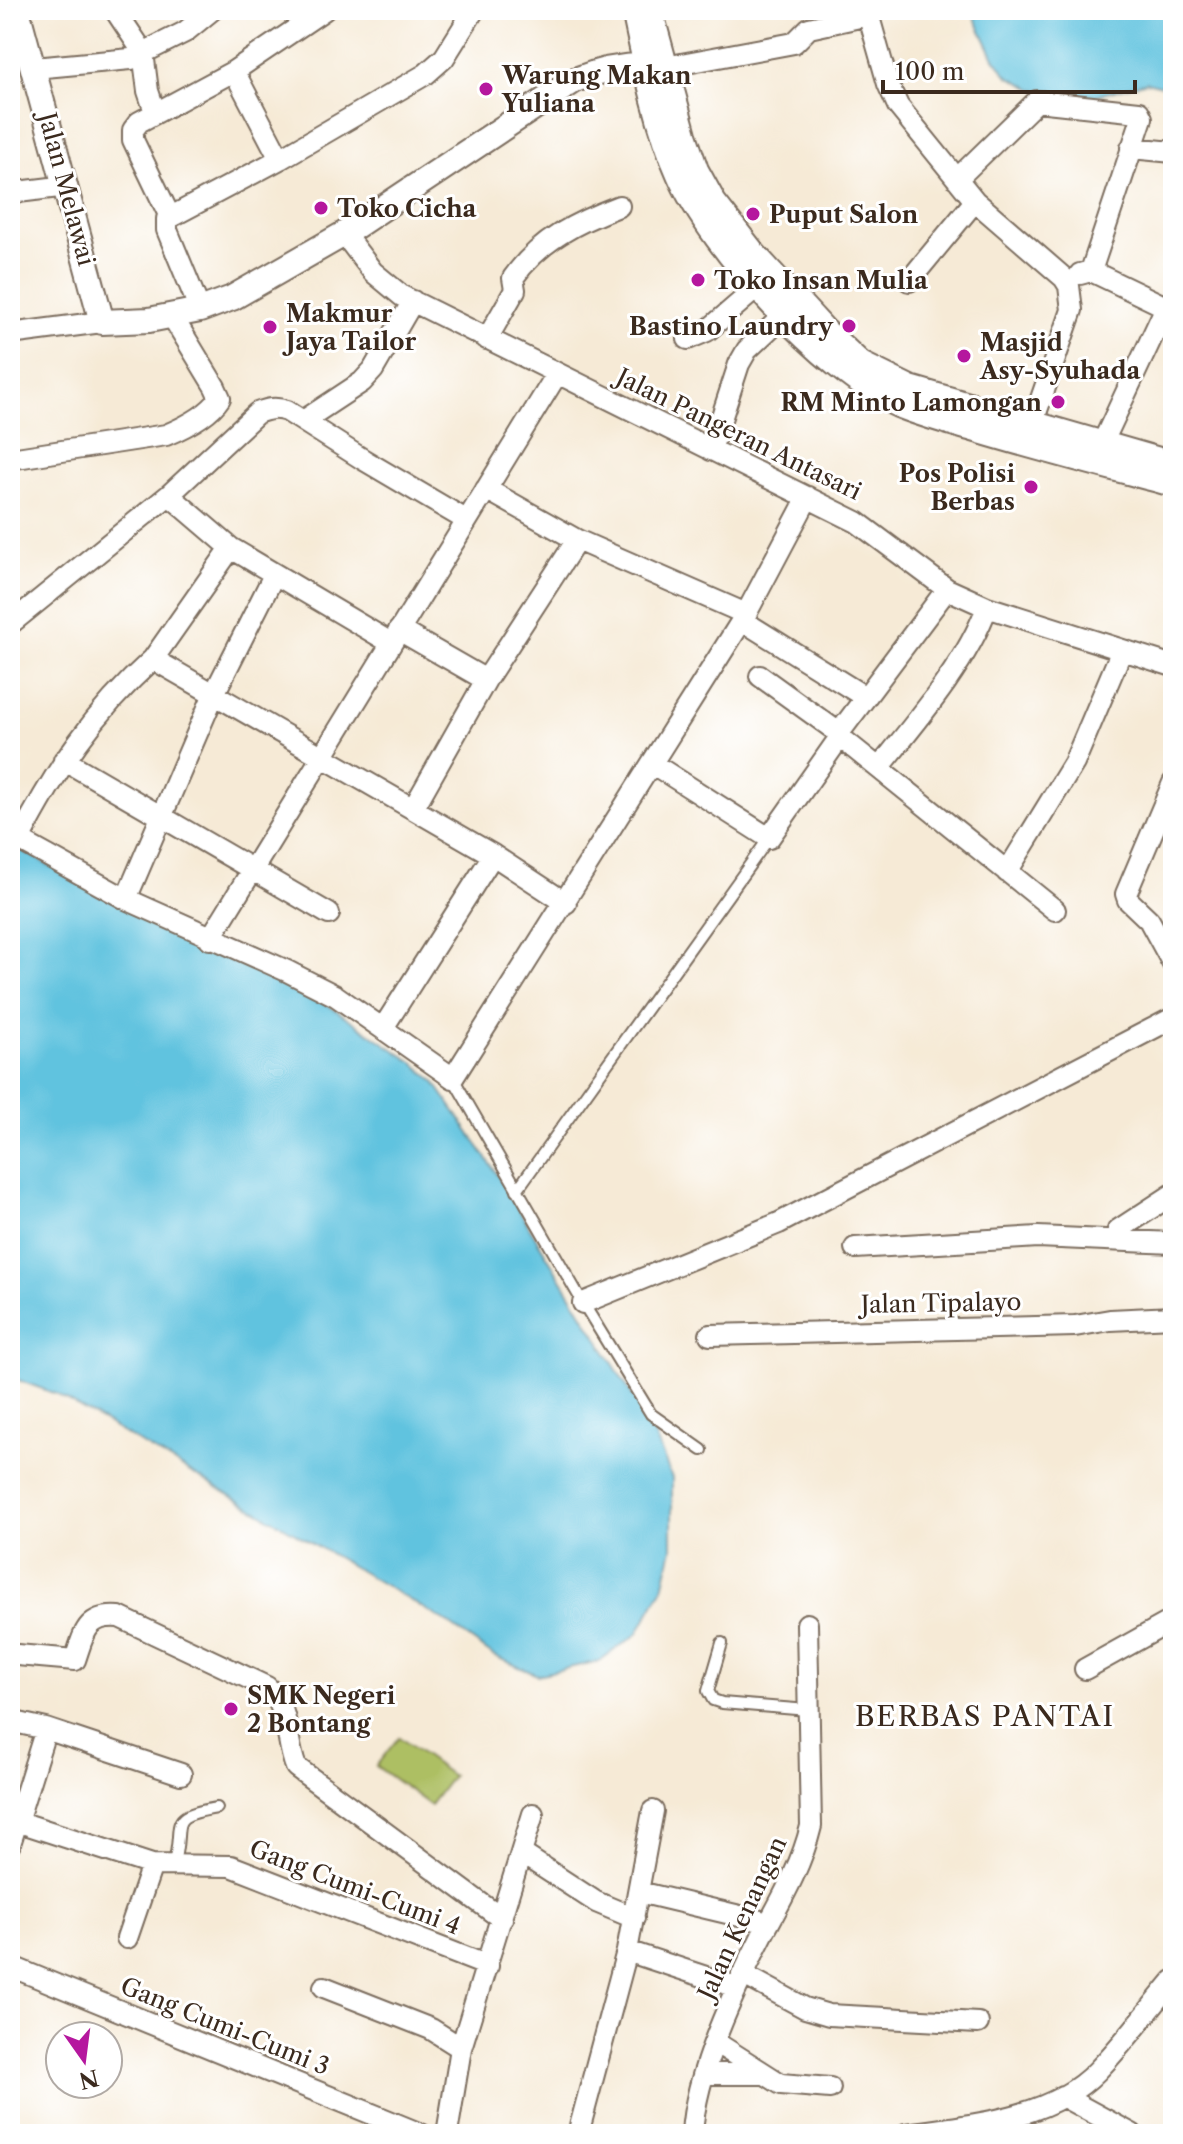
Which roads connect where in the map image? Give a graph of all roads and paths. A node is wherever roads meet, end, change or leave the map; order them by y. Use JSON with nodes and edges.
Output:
{"nodes":[{"id":1,"x":17,"y":10,"type":"edge"},
{"id":2,"x":115,"y":10,"type":"edge"},
{"id":3,"x":212,"y":10,"type":"edge"},
{"id":4,"x":324,"y":10,"type":"edge"},
{"id":5,"x":474,"y":10,"type":"edge"},
{"id":6,"x":634,"y":10,"type":"edge"},
{"id":7,"x":650,"y":10,"type":"edge"},
{"id":8,"x":868,"y":13,"type":"edge"},
{"id":9,"x":143,"y":52,"type":"junction"},
{"id":10,"x":655,"y":66,"type":"junction"},
{"id":11,"x":34,"y":68,"type":"junction"},
{"id":12,"x":234,"y":71,"type":"junction"},
{"id":13,"x":155,"y":112,"type":"junction"},
{"id":14,"x":1131,"y":148,"type":"junction"},
{"id":15,"x":1173,"y":152,"type":"edge"},
{"id":16,"x":280,"y":159,"type":"junction"},
{"id":17,"x":957,"y":179,"type":"junction"},
{"id":18,"x":67,"y":186,"type":"junction"},
{"id":19,"x":10,"y":193,"type":"edge"},
{"id":20,"x":975,"y":201,"type":"junction"},
{"id":21,"x":619,"y":206,"type":"dead end"},
{"id":22,"x":170,"y":217,"type":"junction"},
{"id":23,"x":344,"y":234,"type":"junction"},
{"id":24,"x":1091,"y":271,"type":"junction"},
{"id":25,"x":1064,"y":278,"type":"junction"},
{"id":26,"x":909,"y":281,"type":"dead end"},
{"id":27,"x":759,"y":286,"type":"junction"},
{"id":28,"x":413,"y":301,"type":"junction"},
{"id":29,"x":1170,"y":304,"type":"edge"},
{"id":30,"x":200,"y":310,"type":"junction"},
{"id":31,"x":784,"y":315,"type":"junction"},
{"id":32,"x":172,"y":316,"type":"junction"},
{"id":33,"x":102,"y":322,"type":"junction"},
{"id":34,"x":10,"y":334,"type":"edge"},
{"id":35,"x":487,"y":339,"type":"junction"},
{"id":36,"x":688,"y":339,"type":"dead end"},
{"id":37,"x":557,"y":374,"type":"junction"},
{"id":38,"x":303,"y":421,"type":"junction"},
{"id":39,"x":1029,"y":434,"type":"junction"},
{"id":40,"x":1102,"y":444,"type":"junction"},
{"id":41,"x":711,"y":450,"type":"junction"},
{"id":42,"x":10,"y":459,"type":"edge"},
{"id":43,"x":1173,"y":464,"type":"edge"},
{"id":44,"x":1173,"y":484,"type":"edge"},
{"id":45,"x":486,"y":489,"type":"junction"},
{"id":46,"x":169,"y":495,"type":"junction"},
{"id":47,"x":808,"y":497,"type":"junction"},
{"id":48,"x":466,"y":520,"type":"junction"},
{"id":49,"x":577,"y":540,"type":"junction"},
{"id":50,"x":231,"y":548,"type":"junction"},
{"id":51,"x":274,"y":575,"type":"junction"},
{"id":52,"x":947,"y":589,"type":"junction"},
{"id":53,"x":987,"y":607,"type":"junction"},
{"id":54,"x":744,"y":618,"type":"junction"},
{"id":55,"x":10,"y":624,"type":"edge"},
{"id":56,"x":395,"y":636,"type":"junction"},
{"id":57,"x":1122,"y":650,"type":"junction"},
{"id":58,"x":153,"y":659,"type":"junction"},
{"id":59,"x":1173,"y":666,"type":"edge"},
{"id":60,"x":760,"y":676,"type":"dead end"},
{"id":61,"x":486,"y":680,"type":"junction"},
{"id":62,"x":214,"y":694,"type":"junction"},
{"id":63,"x":865,"y":697,"type":"junction"},
{"id":64,"x":840,"y":735,"type":"junction"},
{"id":65,"x":321,"y":756,"type":"junction"},
{"id":66,"x":64,"y":760,"type":"junction"},
{"id":67,"x":653,"y":764,"type":"junction"},
{"id":68,"x":879,"y":768,"type":"junction"},
{"id":69,"x":1173,"y":783,"type":"edge"},
{"id":70,"x":413,"y":809,"type":"junction"},
{"id":71,"x":162,"y":816,"type":"junction"},
{"id":72,"x":15,"y":837,"type":"edge"},
{"id":73,"x":769,"y":838,"type":"junction"},
{"id":74,"x":493,"y":855,"type":"junction"},
{"id":75,"x":253,"y":869,"type":"junction"},
{"id":76,"x":1007,"y":872,"type":"junction"},
{"id":77,"x":126,"y":899,"type":"junction"},
{"id":78,"x":566,"y":903,"type":"junction"},
{"id":79,"x":1055,"y":910,"type":"dead end"},
{"id":80,"x":329,"y":914,"type":"dead end"},
{"id":81,"x":210,"y":939,"type":"junction"},
{"id":82,"x":1173,"y":964,"type":"edge"},
{"id":83,"x":1173,"y":1018,"type":"edge"},
{"id":84,"x":383,"y":1028,"type":"junction"},
{"id":85,"x":453,"y":1078,"type":"junction"},
{"id":86,"x":517,"y":1190,"type":"junction"},
{"id":87,"x":1173,"y":1194,"type":"edge"},
{"id":88,"x":1118,"y":1230,"type":"dead end"},
{"id":89,"x":1173,"y":1243,"type":"edge"},
{"id":90,"x":855,"y":1248,"type":"dead end"},
{"id":91,"x":583,"y":1303,"type":"junction"},
{"id":92,"x":1170,"y":1321,"type":"edge"},
{"id":93,"x":710,"y":1335,"type":"dead end"},
{"id":94,"x":702,"y":1450,"type":"dead end"},
{"id":95,"x":1173,"y":1620,"type":"edge"},
{"id":96,"x":807,"y":1624,"type":"dead end"},
{"id":97,"x":722,"y":1643,"type":"dead end"},
{"id":98,"x":17,"y":1655,"type":"dead end"},
{"id":99,"x":1085,"y":1669,"type":"dead end"},
{"id":100,"x":808,"y":1710,"type":"junction"},
{"id":101,"x":10,"y":1721,"type":"edge"},
{"id":102,"x":46,"y":1729,"type":"junction"},
{"id":103,"x":181,"y":1774,"type":"dead end"},
{"id":104,"x":217,"y":1808,"type":"dead end"},
{"id":105,"x":653,"y":1811,"type":"dead end"},
{"id":106,"x":533,"y":1814,"type":"dead end"},
{"id":107,"x":13,"y":1820,"type":"edge"},
{"id":108,"x":10,"y":1844,"type":"edge"},
{"id":109,"x":521,"y":1853,"type":"junction"},
{"id":110,"x":152,"y":1865,"type":"junction"},
{"id":111,"x":173,"y":1866,"type":"junction"},
{"id":112,"x":639,"y":1892,"type":"junction"},
{"id":113,"x":634,"y":1918,"type":"junction"},
{"id":114,"x":502,"y":1919,"type":"junction"},
{"id":115,"x":769,"y":1923,"type":"junction"},
{"id":116,"x":127,"y":1938,"type":"dead end"},
{"id":117,"x":627,"y":1951,"type":"junction"},
{"id":118,"x":10,"y":1966,"type":"edge"},
{"id":119,"x":488,"y":1966,"type":"junction"},
{"id":120,"x":739,"y":1980,"type":"junction"},
{"id":121,"x":1173,"y":1981,"type":"edge"},
{"id":122,"x":324,"y":1987,"type":"dead end"},
{"id":123,"x":978,"y":2023,"type":"dead end"},
{"id":124,"x":715,"y":2042,"type":"junction"},
{"id":125,"x":461,"y":2048,"type":"junction"},
{"id":126,"x":705,"y":2074,"type":"junction"},
{"id":127,"x":763,"y":2074,"type":"junction"},
{"id":128,"x":830,"y":2088,"type":"dead end"},
{"id":129,"x":1065,"y":2094,"type":"junction"},
{"id":130,"x":421,"y":2134,"type":"edge"},
{"id":131,"x":447,"y":2134,"type":"edge"},
{"id":132,"x":578,"y":2134,"type":"edge"},
{"id":133,"x":692,"y":2134,"type":"edge"},
{"id":134,"x":906,"y":2134,"type":"edge"},
{"id":135,"x":1132,"y":2134,"type":"edge"}],
"edges":[{"from":1,"to":11,"type":"street","name":"Jalan Melawai"},
{"from":2,"to":9,"type":"street"},
{"from":3,"to":9,"type":"street"},
{"from":4,"to":12,"type":"street"},
{"from":5,"to":16,"type":"street"},
{"from":6,"to":10,"type":"street"},
{"from":7,"to":10,"type":"street"},
{"from":8,"to":10,"type":"street"},
{"from":8,"to":17,"type":"street"},
{"from":9,"to":11,"type":"street"},
{"from":9,"to":13,"type":"street"},
{"from":10,"to":23,"type":"street"},
{"from":10,"to":27,"type":"street"},
{"from":10,"to":39,"type":"street"},
{"from":11,"to":18,"type":"street","name":"Jalan Melawai"},
{"from":12,"to":13,"type":"street"},
{"from":12,"to":16,"type":"street"},
{"from":13,"to":22,"type":"street"},
{"from":14,"to":15,"type":"street"},
{"from":14,"to":17,"type":"street"},
{"from":14,"to":24,"type":"street"},
{"from":16,"to":22,"type":"street"},
{"from":17,"to":20,"type":"street"},
{"from":18,"to":19,"type":"street"},
{"from":18,"to":33,"type":"street","name":"Jalan Melawai"},
{"from":20,"to":25,"type":"street"},
{"from":20,"to":26,"type":"street"},
{"from":21,"to":35,"type":"street"},
{"from":22,"to":30,"type":"street"},
{"from":23,"to":28,"type":"street","name":"Jalan Pangeran Antasari"},
{"from":23,"to":30,"type":"street"},
{"from":24,"to":25,"type":"street"},
{"from":24,"to":29,"type":"street"},
{"from":25,"to":39,"type":"street"},
{"from":27,"to":31,"type":"street"},
{"from":27,"to":36,"type":"street"},
{"from":28,"to":35,"type":"street","name":"Jalan Pangeran Antasari"},
{"from":28,"to":38,"type":"street"},
{"from":29,"to":40,"type":"street"},
{"from":30,"to":32,"type":"street"},
{"from":31,"to":39,"type":"street"},
{"from":31,"to":41,"type":"street"},
{"from":32,"to":33,"type":"street"},
{"from":32,"to":42,"type":"street"},
{"from":33,"to":34,"type":"street"},
{"from":35,"to":37,"type":"street","name":"Jalan Pangeran Antasari"},
{"from":37,"to":41,"type":"street","name":"Jalan Pangeran Antasari"},
{"from":37,"to":45,"type":"street"},
{"from":38,"to":46,"type":"street"},
{"from":38,"to":48,"type":"street"},
{"from":39,"to":40,"type":"street"},
{"from":39,"to":44,"type":"street"},
{"from":40,"to":43,"type":"street"},
{"from":41,"to":47,"type":"street","name":"Jalan Pangeran Antasari"},
{"from":45,"to":48,"type":"street"},
{"from":45,"to":49,"type":"street"},
{"from":46,"to":50,"type":"street"},
{"from":46,"to":55,"type":"street"},
{"from":47,"to":52,"type":"street","name":"Jalan Pangeran Antasari"},
{"from":47,"to":54,"type":"street"},
{"from":48,"to":56,"type":"street"},
{"from":49,"to":54,"type":"street"},
{"from":49,"to":61,"type":"street"},
{"from":50,"to":51,"type":"street"},
{"from":50,"to":58,"type":"street"},
{"from":51,"to":56,"type":"street"},
{"from":51,"to":62,"type":"street"},
{"from":52,"to":53,"type":"street","name":"Jalan Pangeran Antasari"},
{"from":52,"to":63,"type":"street"},
{"from":53,"to":57,"type":"street","name":"Jalan Pangeran Antasari"},
{"from":53,"to":68,"type":"street"},
{"from":54,"to":63,"type":"street"},
{"from":54,"to":67,"type":"street"},
{"from":56,"to":61,"type":"street"},
{"from":56,"to":65,"type":"street"},
{"from":57,"to":59,"type":"street","name":"Jalan Pangeran Antasari"},
{"from":57,"to":76,"type":"street"},
{"from":58,"to":62,"type":"street"},
{"from":58,"to":66,"type":"street"},
{"from":60,"to":64,"type":"street"},
{"from":61,"to":70,"type":"street"},
{"from":62,"to":65,"type":"street"},
{"from":62,"to":71,"type":"street"},
{"from":63,"to":64,"type":"street"},
{"from":64,"to":68,"type":"street"},
{"from":64,"to":73,"type":"street"},
{"from":65,"to":70,"type":"street"},
{"from":65,"to":75,"type":"street"},
{"from":66,"to":71,"type":"street"},
{"from":66,"to":72,"type":"street"},
{"from":67,"to":73,"type":"street"},
{"from":67,"to":78,"type":"street"},
{"from":68,"to":76,"type":"street"},
{"from":69,"to":82,"type":"street"},
{"from":70,"to":74,"type":"street"},
{"from":71,"to":75,"type":"street"},
{"from":71,"to":77,"type":"street"},
{"from":72,"to":77,"type":"street"},
{"from":73,"to":86,"type":"lane"},
{"from":74,"to":78,"type":"street"},
{"from":74,"to":84,"type":"street"},
{"from":75,"to":80,"type":"street"},
{"from":75,"to":81,"type":"street"},
{"from":76,"to":79,"type":"street"},
{"from":77,"to":81,"type":"street"},
{"from":78,"to":85,"type":"street"},
{"from":81,"to":84,"type":"street"},
{"from":83,"to":91,"type":"street"},
{"from":84,"to":85,"type":"street"},
{"from":85,"to":86,"type":"lane"},
{"from":86,"to":91,"type":"lane"},
{"from":87,"to":88,"type":"street"},
{"from":89,"to":90,"type":"street"},
{"from":91,"to":94,"type":"lane"},
{"from":92,"to":93,"type":"street","name":"Jalan Tipalayo"},
{"from":95,"to":99,"type":"street"},
{"from":96,"to":100,"type":"street","name":"Jalan Kenangan"},
{"from":97,"to":100,"type":"lane"},
{"from":98,"to":114,"type":"street"},
{"from":100,"to":115,"type":"street","name":"Jalan Kenangan"},
{"from":101,"to":102,"type":"street"},
{"from":102,"to":103,"type":"street"},
{"from":102,"to":107,"type":"street"},
{"from":104,"to":111,"type":"lane"},
{"from":105,"to":112,"type":"street"},
{"from":106,"to":109,"type":"street"},
{"from":107,"to":108,"type":"street"},
{"from":107,"to":110,"type":"street","name":"Gang Cumi-Cumi 4"},
{"from":109,"to":113,"type":"street"},
{"from":109,"to":114,"type":"street"},
{"from":110,"to":111,"type":"street","name":"Gang Cumi-Cumi 4"},
{"from":110,"to":116,"type":"street"},
{"from":111,"to":119,"type":"street","name":"Gang Cumi-Cumi 4"},
{"from":112,"to":113,"type":"street"},
{"from":112,"to":115,"type":"street"},
{"from":113,"to":117,"type":"street"},
{"from":114,"to":119,"type":"street"},
{"from":115,"to":120,"type":"street","name":"Jalan Kenangan"},
{"from":117,"to":120,"type":"street"},
{"from":117,"to":132,"type":"street"},
{"from":118,"to":130,"type":"street","name":"Gang Cumi-Cumi 3"},
{"from":119,"to":125,"type":"street"},
{"from":120,"to":123,"type":"street"},
{"from":120,"to":124,"type":"street","name":"Jalan Kenangan"},
{"from":121,"to":129,"type":"street"},
{"from":122,"to":125,"type":"street"},
{"from":124,"to":126,"type":"street","name":"Jalan Kenangan"},
{"from":124,"to":127,"type":"street"},
{"from":125,"to":131,"type":"street"},
{"from":126,"to":127,"type":"street"},
{"from":126,"to":133,"type":"street","name":"Jalan Kenangan"},
{"from":127,"to":128,"type":"street"},
{"from":129,"to":134,"type":"street"},
{"from":129,"to":135,"type":"street"}]}
